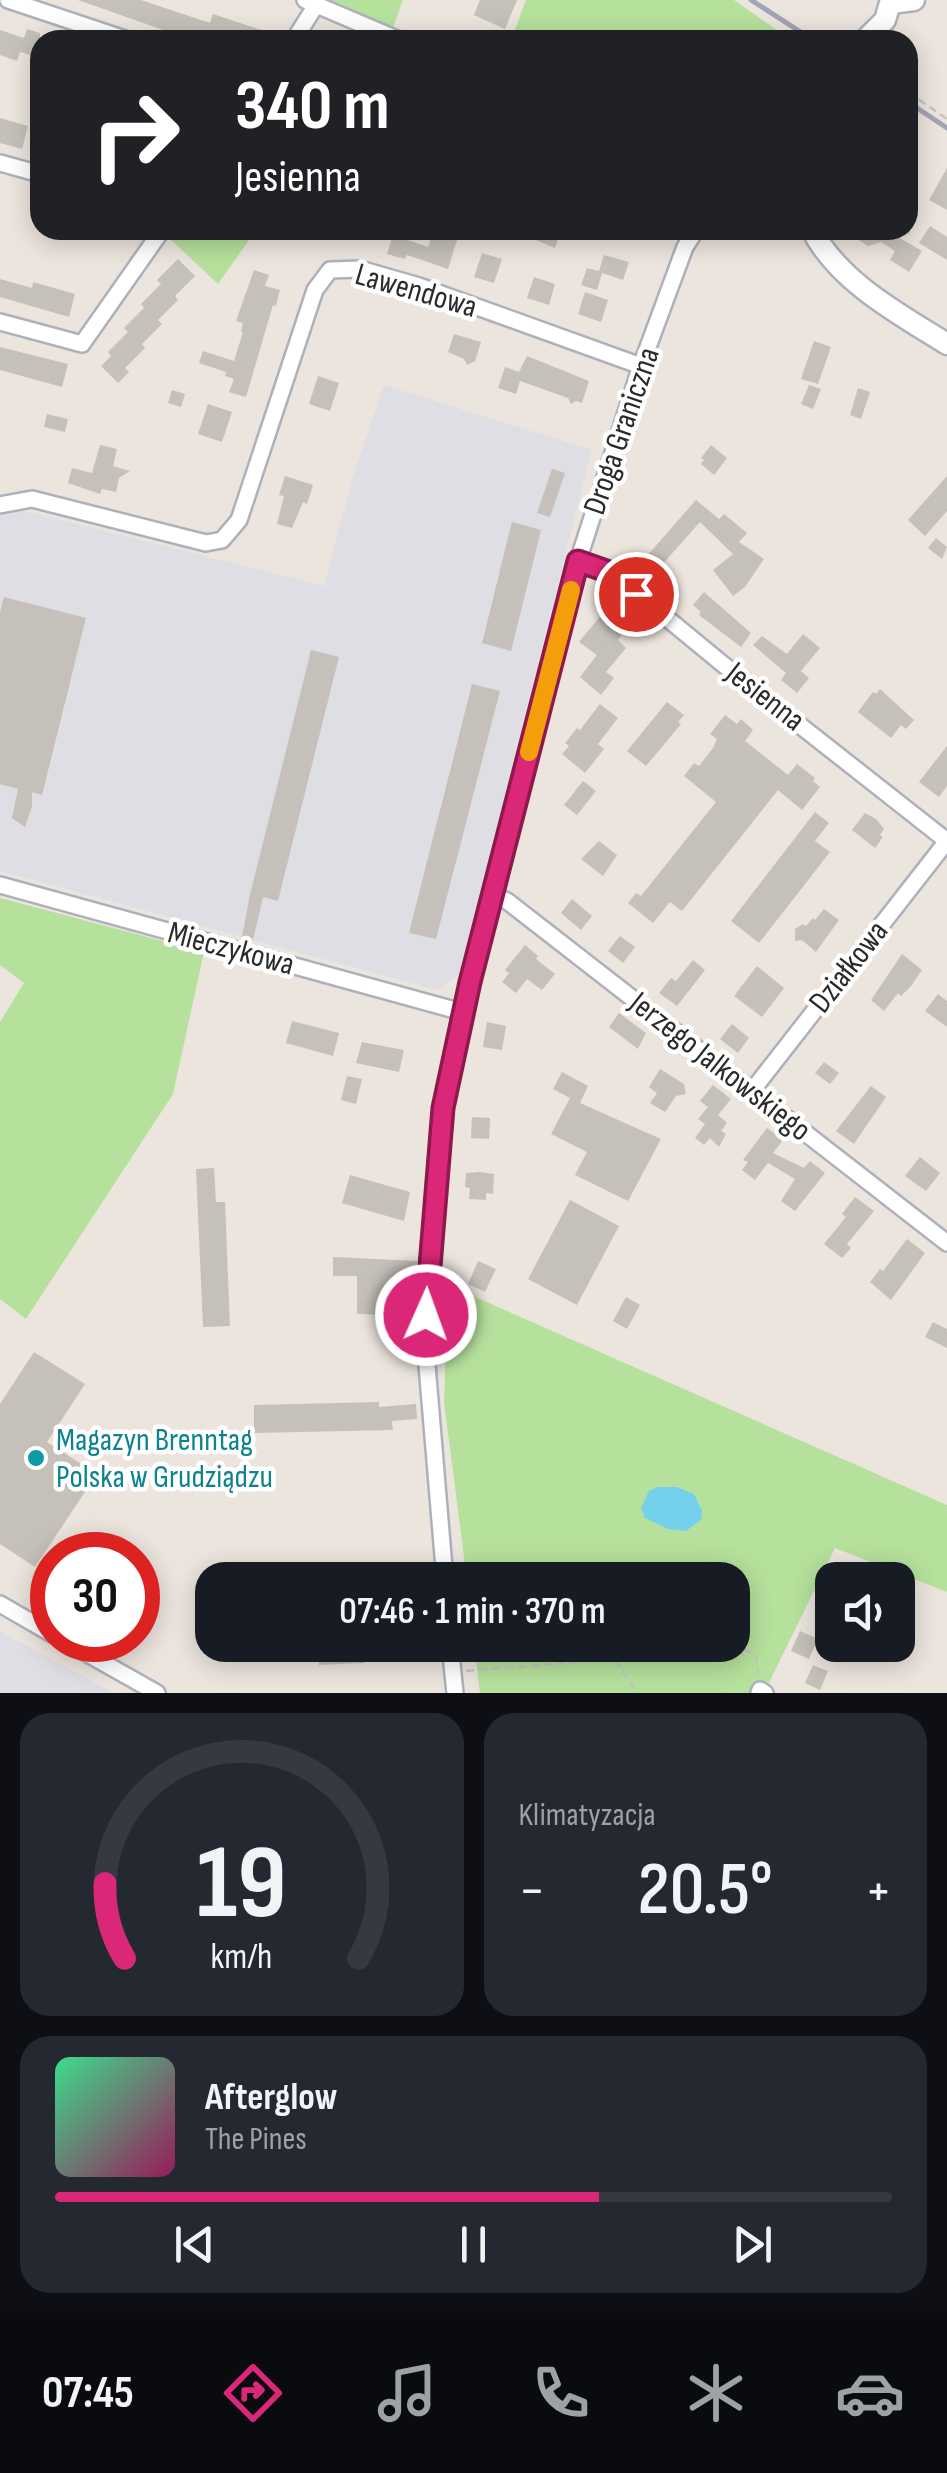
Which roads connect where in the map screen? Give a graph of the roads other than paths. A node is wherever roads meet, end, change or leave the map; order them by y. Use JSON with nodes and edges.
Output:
{"nodes":[{"id":1,"x":8,"y":0,"type":"edge"},
{"id":2,"x":914,"y":0,"type":"edge"},
{"id":3,"x":891,"y":1,"type":"edge"},
{"id":4,"x":310,"y":2,"type":"edge"},
{"id":5,"x":98,"y":30,"type":"edge"},
{"id":6,"x":298,"y":30,"type":"edge"},
{"id":7,"x":375,"y":30,"type":"edge"},
{"id":8,"x":874,"y":30,"type":"edge"},
{"id":9,"x":0,"y":163,"type":"edge"},
{"id":10,"x":30,"y":171,"type":"edge"},
{"id":11,"x":155,"y":240,"type":"edge"},
{"id":12,"x":689,"y":240,"type":"edge"},
{"id":13,"x":818,"y":240,"type":"edge"},
{"id":14,"x":0,"y":322,"type":"edge"},
{"id":15,"x":947,"y":344,"type":"edge"},
{"id":16,"x":641,"y":366,"type":"junction"},
{"id":17,"x":0,"y":504,"type":"edge"},
{"id":18,"x":578,"y":561,"type":"junction"},
{"id":19,"x":947,"y":841,"type":"edge"},
{"id":20,"x":0,"y":884,"type":"edge"},
{"id":21,"x":492,"y":894,"type":"junction"},
{"id":22,"x":462,"y":1012,"type":"junction"},
{"id":23,"x":751,"y":1092,"type":"junction"},
{"id":24,"x":947,"y":1243,"type":"edge"},
{"id":25,"x":443,"y":1562,"type":"edge"},
{"id":26,"x":0,"y":1604,"type":"edge"},
{"id":27,"x":30,"y":1621,"type":"edge"},
{"id":28,"x":102,"y":1662,"type":"edge"},
{"id":29,"x":451,"y":1662,"type":"edge"},
{"id":30,"x":157,"y":1693,"type":"edge"},
{"id":31,"x":454,"y":1693,"type":"edge"}],
"edges":[{"from":1,"to":5,"type":"street"},
{"from":2,"to":3,"type":"street"},
{"from":3,"to":8,"type":"street"},
{"from":4,"to":6,"type":"street"},
{"from":4,"to":7,"type":"street"},
{"from":9,"to":10,"type":"street"},
{"from":11,"to":14,"type":"street"},
{"from":12,"to":16,"type":"street","name":"Droga Graniczna"},
{"from":13,"to":15,"type":"street"},
{"from":16,"to":17,"type":"street","name":"Lawendowa"},
{"from":16,"to":18,"type":"street","name":"Droga Graniczna"},
{"from":18,"to":19,"type":"street","name":"Jesienna"},
{"from":18,"to":21,"type":"street","name":"Droga Graniczna"},
{"from":19,"to":23,"type":"street","name":"Działkowa"},
{"from":20,"to":22,"type":"street","name":"Mieczykowa"},
{"from":21,"to":22,"type":"street","name":"Droga Graniczna"},
{"from":21,"to":23,"type":"street","name":"Jerzego Jalkowskiego"},
{"from":22,"to":25,"type":"street","name":"Droga Graniczna"},
{"from":23,"to":24,"type":"street","name":"Jerzego Jalkowskiego"},
{"from":26,"to":27,"type":"street"},
{"from":28,"to":30,"type":"street"},
{"from":29,"to":31,"type":"street"}]}
